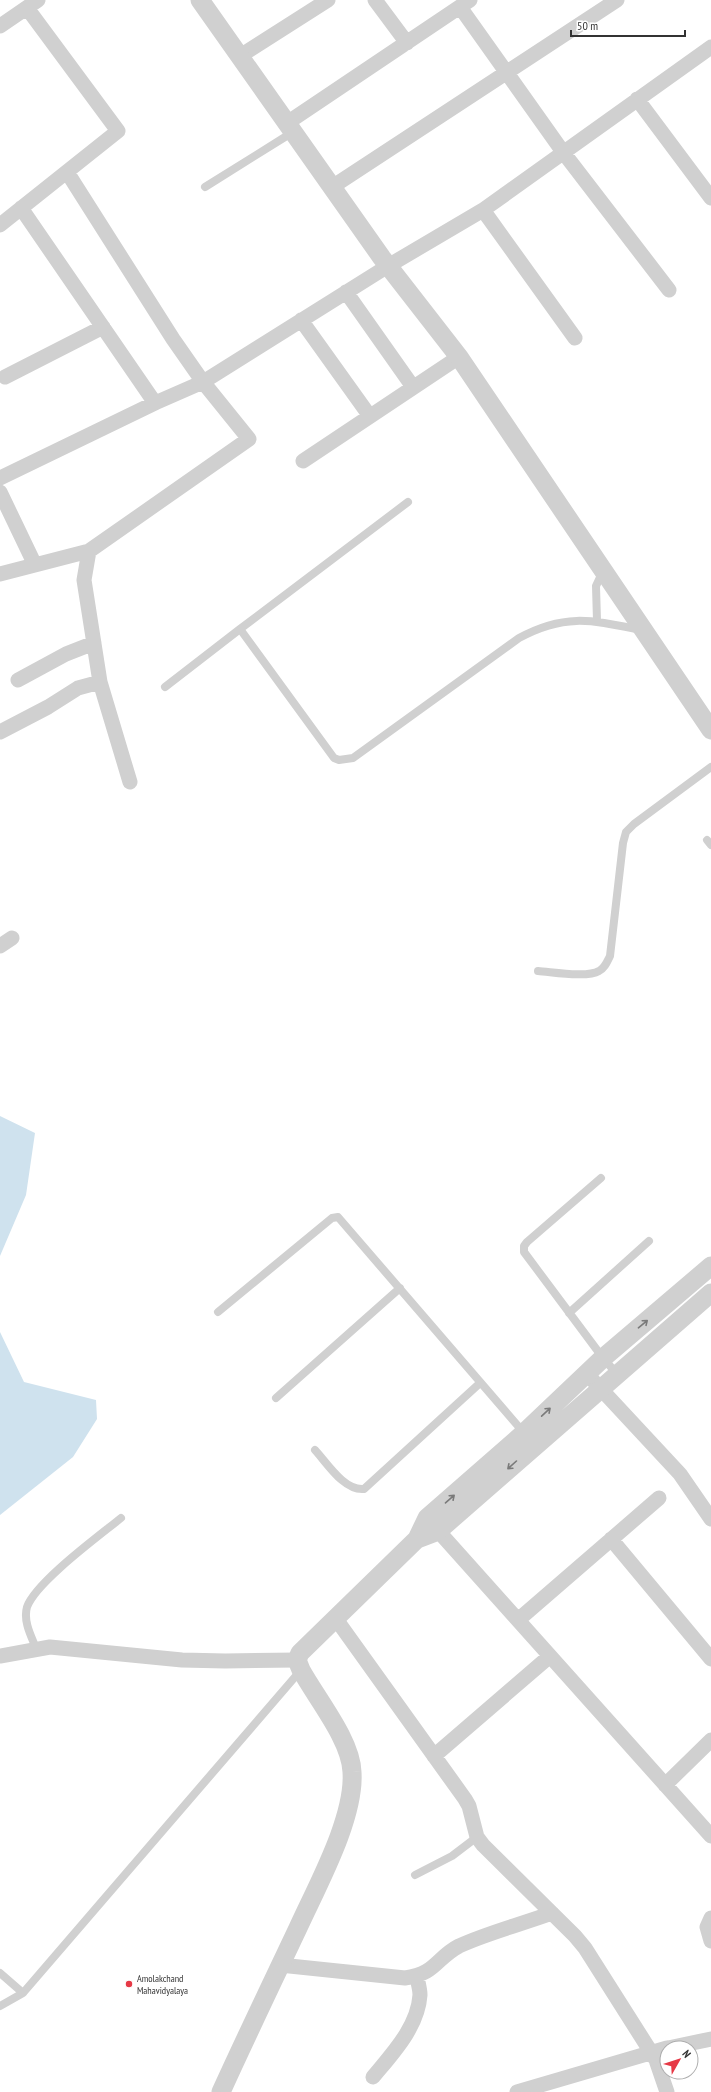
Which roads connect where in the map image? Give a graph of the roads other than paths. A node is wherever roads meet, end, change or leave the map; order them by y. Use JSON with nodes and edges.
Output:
{"nodes":[{"id":1,"x":200,"y":0,"type":"edge"},
{"id":2,"x":328,"y":0,"type":"edge"},
{"id":3,"x":375,"y":0,"type":"edge"},
{"id":4,"x":617,"y":0,"type":"edge"},
{"id":5,"x":465,"y":3,"type":"edge"},
{"id":6,"x":32,"y":4,"type":"edge"},
{"id":7,"x":0,"y":26,"type":"edge"},
{"id":8,"x":407,"y":43,"type":"junction"},
{"id":9,"x":711,"y":47,"type":"edge"},
{"id":10,"x":240,"y":56,"type":"junction"},
{"id":11,"x":506,"y":74,"type":"junction"},
{"id":12,"x":637,"y":99,"type":"junction"},
{"id":13,"x":290,"y":128,"type":"junction"},
{"id":14,"x":563,"y":152,"type":"junction"},
{"id":15,"x":67,"y":172,"type":"junction"},
{"id":16,"x":204,"y":187,"type":"dead end"},
{"id":17,"x":332,"y":187,"type":"junction"},
{"id":18,"x":711,"y":198,"type":"edge"},
{"id":19,"x":21,"y":208,"type":"junction"},
{"id":20,"x":483,"y":210,"type":"junction"},
{"id":21,"x":0,"y":225,"type":"edge"},
{"id":22,"x":388,"y":266,"type":"junction"},
{"id":23,"x":669,"y":290,"type":"dead end"},
{"id":24,"x":346,"y":292,"type":"junction"},
{"id":25,"x":301,"y":320,"type":"junction"},
{"id":26,"x":103,"y":328,"type":"junction"},
{"id":27,"x":574,"y":338,"type":"dead end"},
{"id":28,"x":458,"y":357,"type":"junction"},
{"id":29,"x":5,"y":377,"type":"dead end"},
{"id":30,"x":203,"y":382,"type":"junction"},
{"id":31,"x":413,"y":387,"type":"junction"},
{"id":32,"x":155,"y":403,"type":"junction"},
{"id":33,"x":369,"y":415,"type":"junction"},
{"id":34,"x":303,"y":461,"type":"dead end"},
{"id":35,"x":0,"y":478,"type":"edge"},
{"id":36,"x":0,"y":492,"type":"edge"},
{"id":37,"x":408,"y":502,"type":"dead end"},
{"id":38,"x":90,"y":551,"type":"junction"},
{"id":39,"x":35,"y":565,"type":"junction"},
{"id":40,"x":603,"y":571,"type":"junction"},
{"id":41,"x":0,"y":574,"type":"edge"},
{"id":42,"x":597,"y":621,"type":"junction"},
{"id":43,"x":240,"y":629,"type":"junction"},
{"id":44,"x":644,"y":631,"type":"junction"},
{"id":45,"x":94,"y":643,"type":"junction"},
{"id":46,"x":18,"y":680,"type":"dead end"},
{"id":47,"x":100,"y":682,"type":"junction"},
{"id":48,"x":165,"y":687,"type":"dead end"},
{"id":49,"x":711,"y":730,"type":"edge"},
{"id":50,"x":0,"y":732,"type":"edge"},
{"id":51,"x":711,"y":767,"type":"edge"},
{"id":52,"x":130,"y":782,"type":"dead end"},
{"id":53,"x":538,"y":971,"type":"dead end"},
{"id":54,"x":601,"y":1178,"type":"dead end"},
{"id":55,"x":649,"y":1241,"type":"dead end"},
{"id":56,"x":711,"y":1266,"type":"edge"},
{"id":57,"x":400,"y":1288,"type":"junction"},
{"id":58,"x":711,"y":1293,"type":"edge"},
{"id":59,"x":218,"y":1312,"type":"dead end"},
{"id":60,"x":569,"y":1313,"type":"junction"},
{"id":61,"x":603,"y":1358,"type":"junction"},
{"id":62,"x":587,"y":1374,"type":"junction"},
{"id":63,"x":618,"y":1375,"type":"junction"},
{"id":64,"x":480,"y":1384,"type":"junction"},
{"id":65,"x":600,"y":1390,"type":"junction"},
{"id":66,"x":276,"y":1398,"type":"dead end"},
{"id":67,"x":529,"y":1439,"type":"junction"},
{"id":68,"x":315,"y":1450,"type":"dead end"},
{"id":69,"x":660,"y":1498,"type":"dead end"},
{"id":70,"x":121,"y":1518,"type":"dead end"},
{"id":71,"x":711,"y":1519,"type":"edge"},
{"id":72,"x":433,"y":1525,"type":"junction"},
{"id":73,"x":611,"y":1539,"type":"junction"},
{"id":74,"x":336,"y":1619,"type":"junction"},
{"id":75,"x":518,"y":1620,"type":"junction"},
{"id":76,"x":36,"y":1648,"type":"junction"},
{"id":77,"x":0,"y":1656,"type":"edge"},
{"id":78,"x":550,"y":1656,"type":"junction"},
{"id":79,"x":711,"y":1659,"type":"edge"},
{"id":80,"x":299,"y":1665,"type":"junction"},
{"id":81,"x":711,"y":1740,"type":"edge"},
{"id":82,"x":434,"y":1756,"type":"junction"},
{"id":83,"x":665,"y":1785,"type":"junction"},
{"id":84,"x":711,"y":1836,"type":"edge"},
{"id":85,"x":477,"y":1838,"type":"junction"},
{"id":86,"x":415,"y":1876,"type":"dead end"},
{"id":87,"x":552,"y":1913,"type":"junction"},
{"id":88,"x":711,"y":1918,"type":"edge"},
{"id":89,"x":711,"y":1941,"type":"edge"},
{"id":90,"x":280,"y":1966,"type":"junction"},
{"id":91,"x":0,"y":1973,"type":"edge"},
{"id":92,"x":416,"y":1977,"type":"junction"},
{"id":93,"x":23,"y":1993,"type":"junction"},
{"id":94,"x":0,"y":2006,"type":"edge"},
{"id":95,"x":711,"y":2039,"type":"edge"},
{"id":96,"x":699,"y":2042,"type":"edge"},
{"id":97,"x":659,"y":2050,"type":"edge"},
{"id":98,"x":651,"y":2051,"type":"junction"},
{"id":99,"x":373,"y":2077,"type":"dead end"},
{"id":100,"x":221,"y":2092,"type":"edge"},
{"id":101,"x":517,"y":2092,"type":"edge"},
{"id":102,"x":667,"y":2092,"type":"edge"}],
"edges":[{"from":1,"to":10,"type":"street"},
{"from":2,"to":10,"type":"street"},
{"from":3,"to":8,"type":"street"},
{"from":4,"to":11,"type":"street"},
{"from":5,"to":8,"type":"street"},
{"from":5,"to":11,"type":"street"},
{"from":6,"to":7,"type":"street"},
{"from":6,"to":15,"type":"street"},
{"from":8,"to":13,"type":"street"},
{"from":9,"to":12,"type":"street"},
{"from":10,"to":13,"type":"street"},
{"from":11,"to":14,"type":"street"},
{"from":11,"to":17,"type":"street"},
{"from":12,"to":14,"type":"street"},
{"from":12,"to":18,"type":"street"},
{"from":13,"to":16,"type":"lane"},
{"from":13,"to":17,"type":"street"},
{"from":14,"to":20,"type":"street"},
{"from":14,"to":23,"type":"street"},
{"from":15,"to":19,"type":"street"},
{"from":15,"to":30,"type":"street"},
{"from":17,"to":22,"type":"street"},
{"from":19,"to":21,"type":"street"},
{"from":19,"to":26,"type":"street"},
{"from":20,"to":22,"type":"street"},
{"from":20,"to":27,"type":"street"},
{"from":22,"to":24,"type":"street"},
{"from":22,"to":28,"type":"street"},
{"from":24,"to":25,"type":"street"},
{"from":24,"to":31,"type":"street"},
{"from":25,"to":30,"type":"street"},
{"from":25,"to":33,"type":"street"},
{"from":26,"to":29,"type":"street"},
{"from":26,"to":32,"type":"street"},
{"from":28,"to":31,"type":"street"},
{"from":28,"to":40,"type":"street"},
{"from":30,"to":32,"type":"street"},
{"from":30,"to":38,"type":"street"},
{"from":31,"to":33,"type":"street"},
{"from":32,"to":35,"type":"street"},
{"from":33,"to":34,"type":"street"},
{"from":36,"to":39,"type":"street"},
{"from":37,"to":43,"type":"lane"},
{"from":38,"to":39,"type":"street"},
{"from":38,"to":45,"type":"street"},
{"from":39,"to":41,"type":"street"},
{"from":40,"to":42,"type":"lane"},
{"from":40,"to":44,"type":"street"},
{"from":42,"to":43,"type":"lane"},
{"from":42,"to":44,"type":"lane"},
{"from":43,"to":48,"type":"lane"},
{"from":44,"to":49,"type":"street"},
{"from":45,"to":46,"type":"street"},
{"from":45,"to":47,"type":"street"},
{"from":47,"to":50,"type":"street"},
{"from":47,"to":52,"type":"street"},
{"from":51,"to":53,"type":"lane"},
{"from":54,"to":60,"type":"lane"},
{"from":55,"to":60,"type":"lane"},
{"from":61,"to":56,"type":"street","one_way":true},
{"from":57,"to":59,"type":"lane"},
{"from":57,"to":64,"type":"lane"},
{"from":57,"to":66,"type":"lane"},
{"from":58,"to":63,"type":"street"},
{"from":60,"to":61,"type":"lane"},
{"from":61,"to":62,"type":"street"},
{"from":61,"to":63,"type":"lane"},
{"from":62,"to":65,"type":"street"},
{"from":67,"to":62,"type":"street","one_way":true},
{"from":63,"to":65,"type":"street"},
{"from":64,"to":67,"type":"lane"},
{"from":64,"to":68,"type":"lane"},
{"from":65,"to":67,"type":"street"},
{"from":65,"to":71,"type":"street"},
{"from":67,"to":72,"type":"street"},
{"from":69,"to":73,"type":"street"},
{"from":70,"to":76,"type":"lane"},
{"from":72,"to":74,"type":"street"},
{"from":72,"to":75,"type":"street"},
{"from":73,"to":75,"type":"street"},
{"from":73,"to":79,"type":"street"},
{"from":74,"to":80,"type":"street"},
{"from":74,"to":82,"type":"street"},
{"from":75,"to":78,"type":"street"},
{"from":76,"to":77,"type":"street"},
{"from":76,"to":80,"type":"street"},
{"from":78,"to":82,"type":"street"},
{"from":78,"to":83,"type":"street"},
{"from":80,"to":90,"type":"street"},
{"from":80,"to":93,"type":"lane"},
{"from":81,"to":83,"type":"street"},
{"from":82,"to":85,"type":"street"},
{"from":83,"to":84,"type":"street"},
{"from":85,"to":86,"type":"lane"},
{"from":85,"to":87,"type":"street"},
{"from":87,"to":92,"type":"street"},
{"from":87,"to":98,"type":"street"},
{"from":88,"to":89,"type":"street"},
{"from":90,"to":92,"type":"street"},
{"from":90,"to":100,"type":"street"},
{"from":91,"to":93,"type":"lane"},
{"from":92,"to":99,"type":"street"},
{"from":93,"to":94,"type":"lane"},
{"from":95,"to":96,"type":"street"},
{"from":97,"to":98,"type":"street"},
{"from":98,"to":101,"type":"street"},
{"from":98,"to":102,"type":"street"}]}
